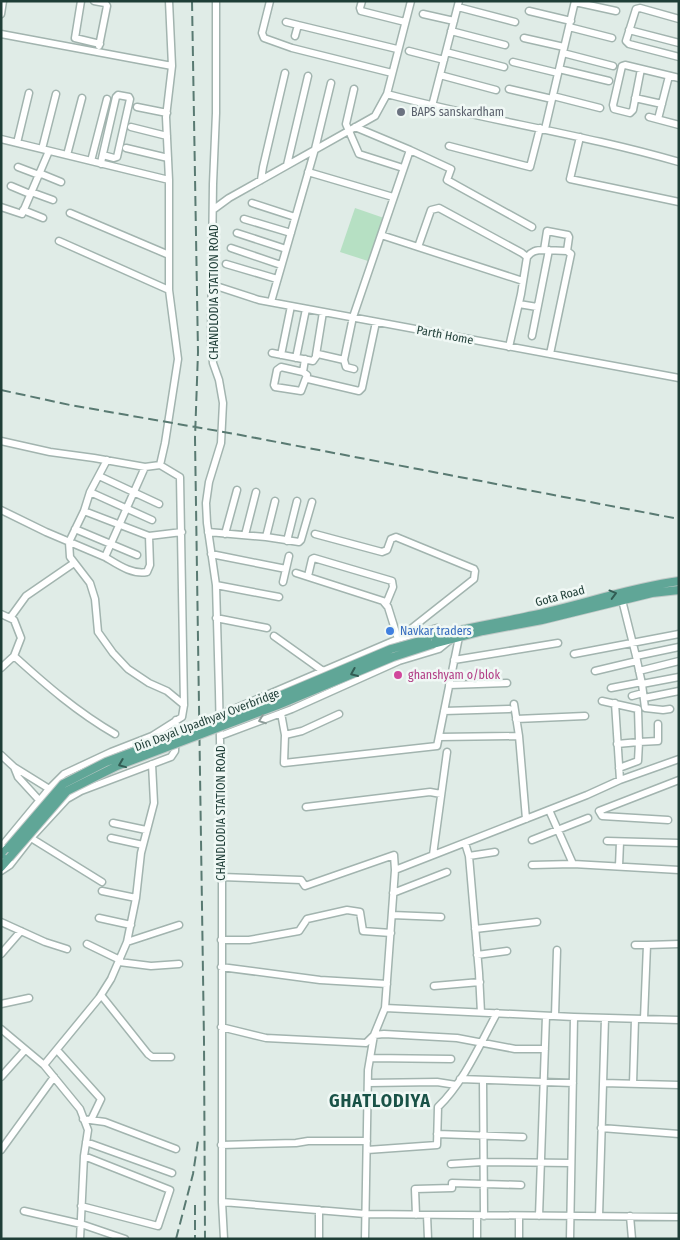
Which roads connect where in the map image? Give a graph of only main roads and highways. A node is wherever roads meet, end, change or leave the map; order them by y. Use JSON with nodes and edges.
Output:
{"nodes":[{"id":1,"x":679,"y":581,"type":"edge"},
{"id":2,"x":679,"y":590,"type":"edge"},
{"id":3,"x":452,"y":636,"type":"junction"},
{"id":4,"x":430,"y":642,"type":"junction"},
{"id":5,"x":4,"y":847,"type":"edge"},
{"id":6,"x":5,"y":856,"type":"edge"},
{"id":7,"x":1,"y":869,"type":"edge"}],
"edges":[{"from":3,"to":1,"type":"main road","name":"Gota Road","one_way":true},
{"from":2,"to":3,"type":"main road","name":"Gota Road"},
{"from":3,"to":4,"type":"main road","name":"Din Dayal Upadhyay Overbridge"},
{"from":4,"to":5,"type":"main road","name":"Din Dayal Upadhyay Overbridge","bridge":true},
{"from":4,"to":6,"type":"main road","name":"Din Dayal Upadhyay Overbridge","one_way":true,"bridge":true},
{"from":5,"to":6,"type":"main road","name":"Din Dayal Upadhyay Overbridge"},
{"from":6,"to":7,"type":"main road","name":"Din Dayal Upadhyay Overbridge"}]}
